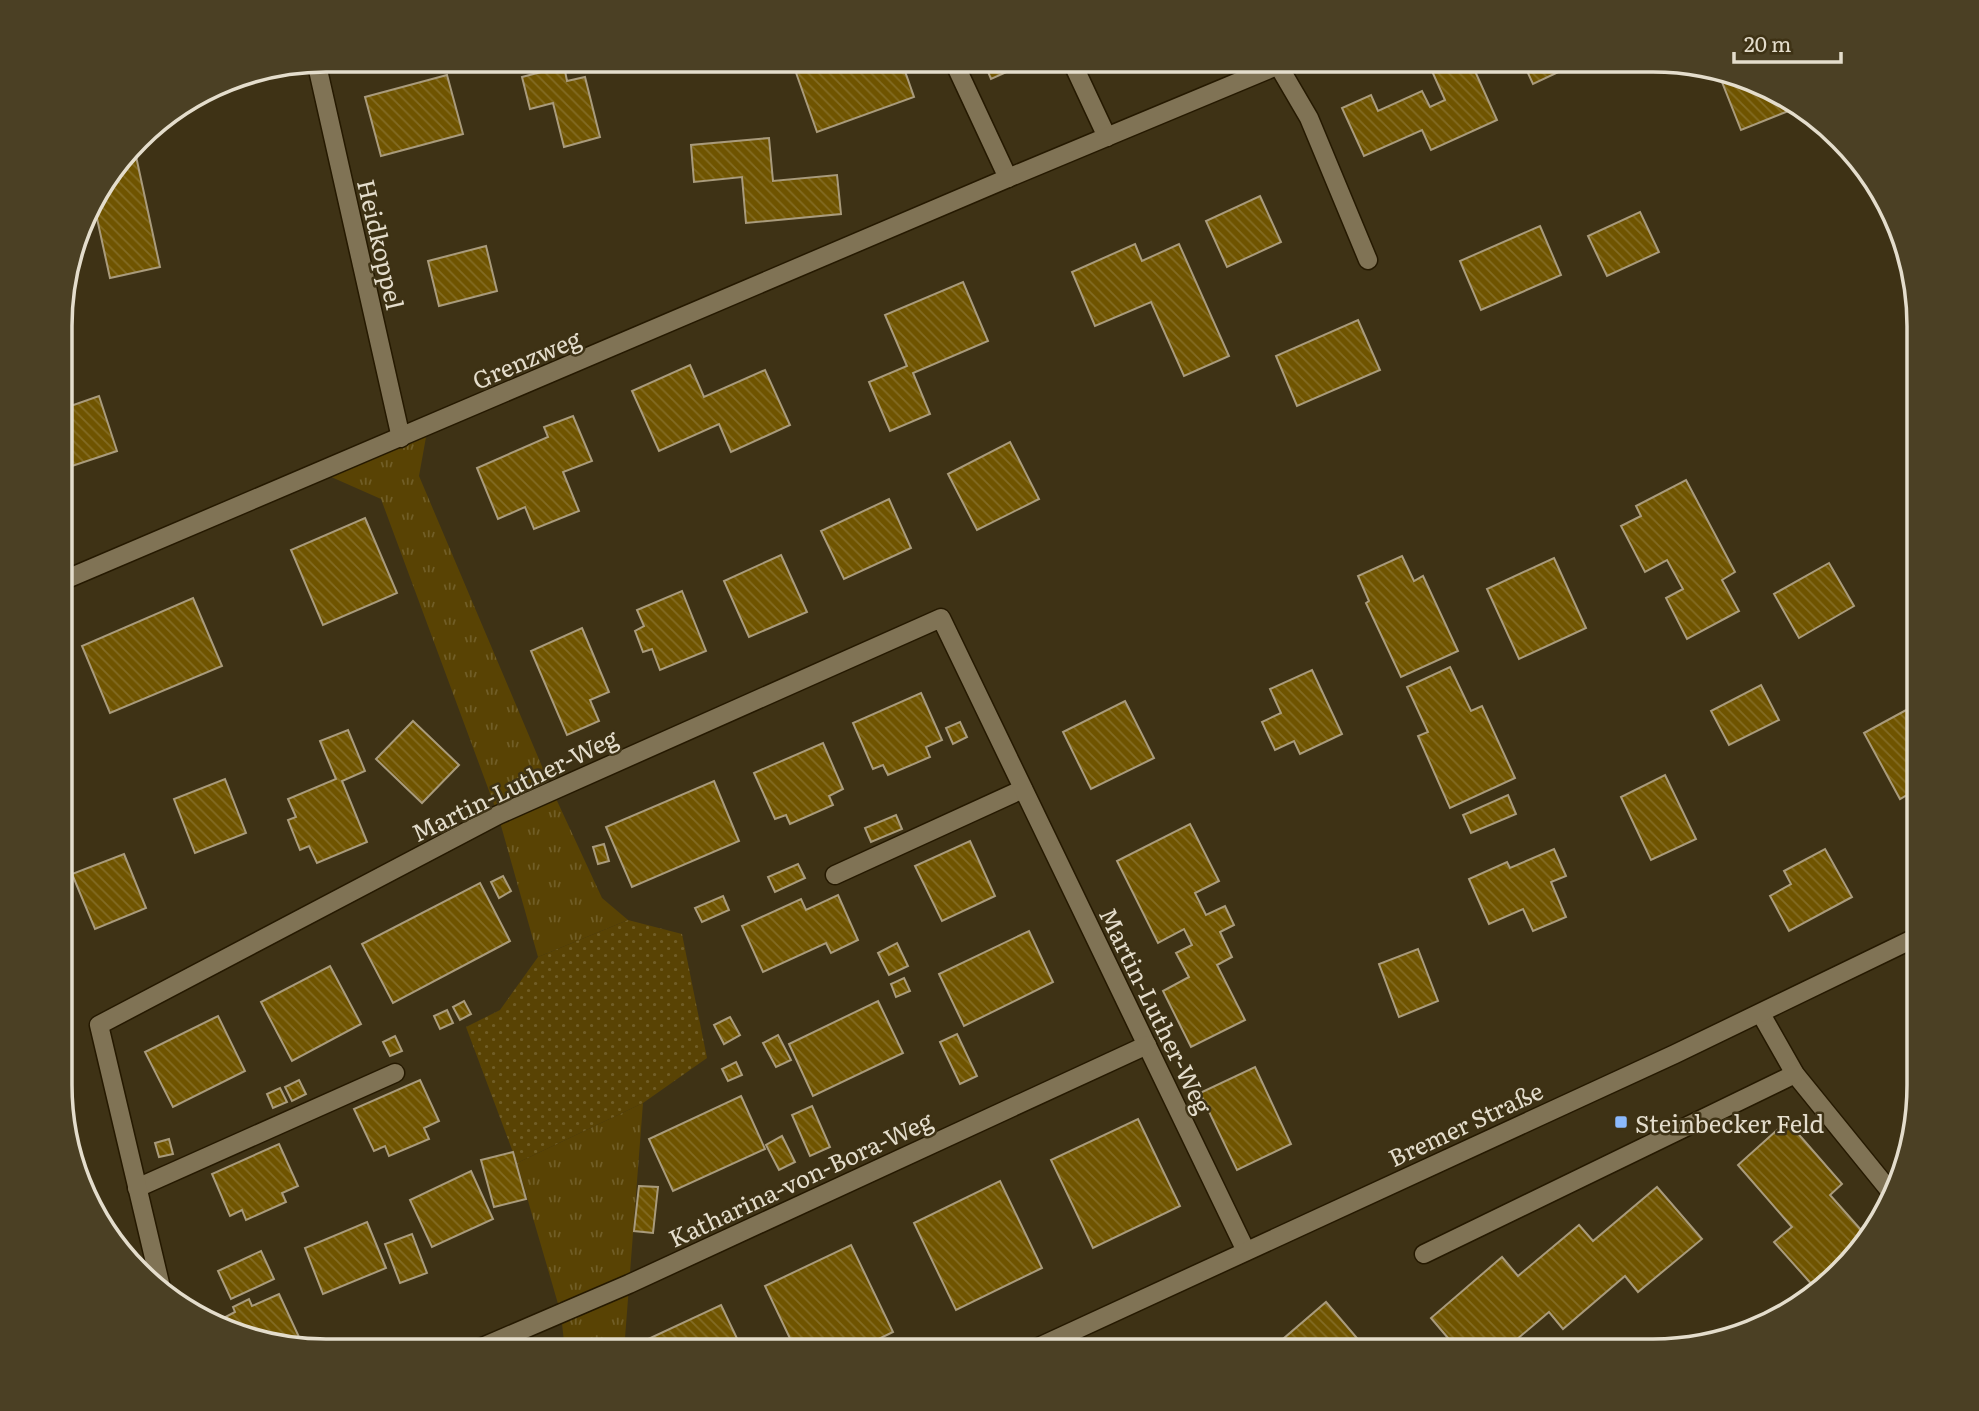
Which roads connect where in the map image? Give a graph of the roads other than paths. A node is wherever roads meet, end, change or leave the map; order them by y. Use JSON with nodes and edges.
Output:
{"nodes":[{"id":1,"x":318,"y":72,"type":"edge"},
{"id":2,"x":959,"y":72,"type":"edge"},
{"id":3,"x":1077,"y":72,"type":"edge"},
{"id":4,"x":1263,"y":72,"type":"edge"},
{"id":5,"x":1289,"y":72,"type":"edge"},
{"id":6,"x":1107,"y":137,"type":"junction"},
{"id":7,"x":1008,"y":178,"type":"junction"},
{"id":8,"x":1368,"y":260,"type":"dead end"},
{"id":9,"x":401,"y":438,"type":"junction"},
{"id":10,"x":72,"y":577,"type":"edge"},
{"id":11,"x":1023,"y":789,"type":"junction"},
{"id":12,"x":835,"y":876,"type":"dead end"},
{"id":13,"x":1907,"y":942,"type":"edge"},
{"id":14,"x":1761,"y":1014,"type":"junction"},
{"id":15,"x":1147,"y":1045,"type":"junction"},
{"id":16,"x":395,"y":1073,"type":"dead end"},
{"id":17,"x":1795,"y":1074,"type":"junction"},
{"id":18,"x":1886,"y":1187,"type":"edge"},
{"id":19,"x":137,"y":1188,"type":"junction"},
{"id":20,"x":1246,"y":1251,"type":"junction"},
{"id":21,"x":1424,"y":1254,"type":"dead end"},
{"id":22,"x":158,"y":1276,"type":"edge"},
{"id":23,"x":501,"y":1339,"type":"edge"},
{"id":24,"x":1056,"y":1339,"type":"edge"}],
"edges":[{"from":1,"to":9,"type":"street","name":"Heidkoppel"},
{"from":2,"to":7,"type":"street"},
{"from":3,"to":6,"type":"street"},
{"from":4,"to":6,"type":"street","name":"Grenzweg"},
{"from":5,"to":8,"type":"street"},
{"from":6,"to":7,"type":"street","name":"Grenzweg"},
{"from":7,"to":9,"type":"street","name":"Grenzweg"},
{"from":9,"to":10,"type":"street","name":"Grenzweg"},
{"from":11,"to":12,"type":"street"},
{"from":11,"to":15,"type":"street","name":"Martin-Luther-Weg"},
{"from":11,"to":19,"type":"street","name":"Martin-Luther-Weg"},
{"from":13,"to":14,"type":"street","name":"Bremer Straße"},
{"from":14,"to":17,"type":"street"},
{"from":14,"to":20,"type":"street","name":"Bremer Straße"},
{"from":15,"to":20,"type":"street","name":"Martin-Luther-Weg"},
{"from":15,"to":23,"type":"street","name":"Katharina-von-Bora-Weg"},
{"from":16,"to":19,"type":"street"},
{"from":17,"to":18,"type":"street"},
{"from":17,"to":21,"type":"street"},
{"from":19,"to":22,"type":"street","name":"Martin-Luther-Weg"},
{"from":20,"to":24,"type":"street","name":"Bremer Straße"}]}
